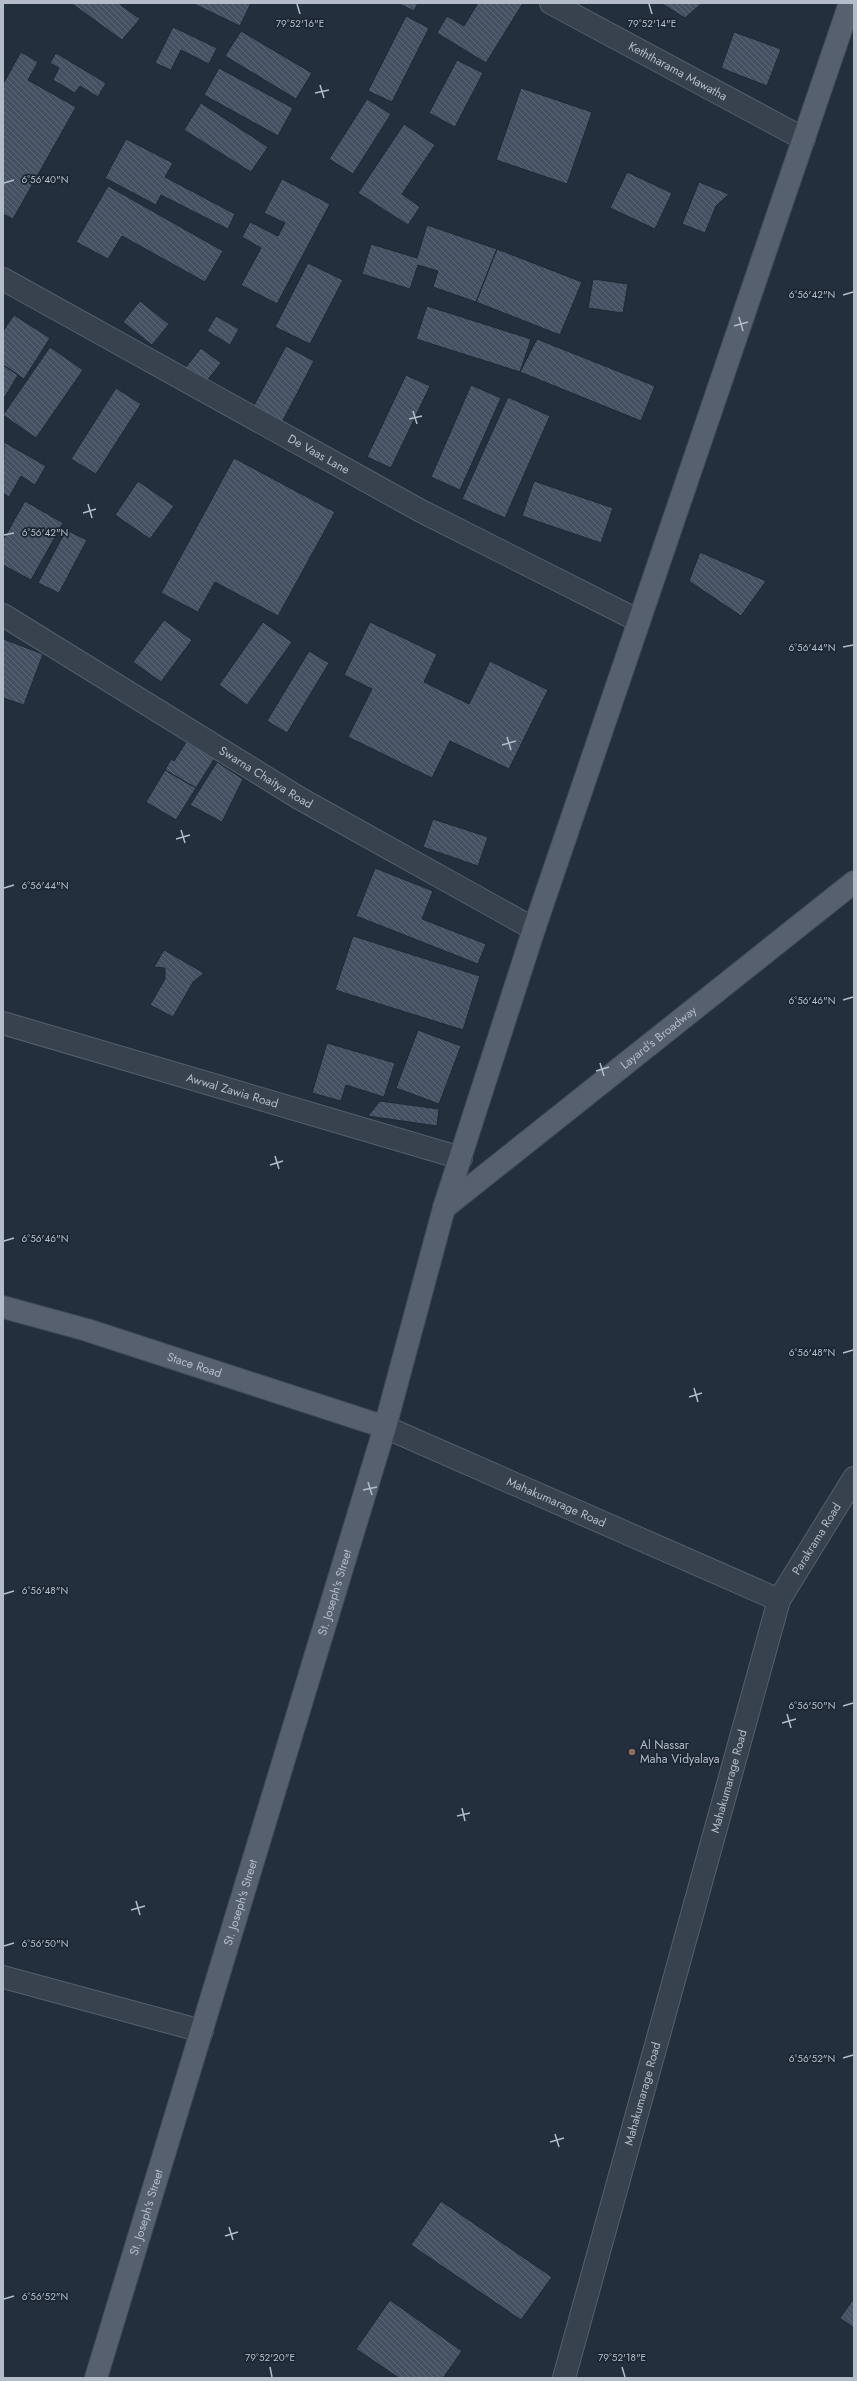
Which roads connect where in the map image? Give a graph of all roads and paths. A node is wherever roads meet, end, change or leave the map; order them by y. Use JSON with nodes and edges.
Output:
{"nodes":[{"id":1,"x":551,"y":3,"type":"edge"},
{"id":2,"x":850,"y":3,"type":"edge"},
{"id":3,"x":804,"y":139,"type":"junction"},
{"id":4,"x":3,"y":279,"type":"edge"},
{"id":5,"x":3,"y":615,"type":"edge"},
{"id":6,"x":639,"y":620,"type":"junction"},
{"id":7,"x":854,"y":882,"type":"edge"},
{"id":8,"x":534,"y":930,"type":"junction"},
{"id":9,"x":3,"y":1023,"type":"edge"},
{"id":10,"x":461,"y":1158,"type":"junction"},
{"id":11,"x":444,"y":1208,"type":"junction"},
{"id":12,"x":3,"y":1307,"type":"edge"},
{"id":13,"x":385,"y":1427,"type":"junction"},
{"id":14,"x":854,"y":1478,"type":"edge"},
{"id":15,"x":779,"y":1600,"type":"junction"},
{"id":16,"x":3,"y":1977,"type":"edge"},
{"id":17,"x":202,"y":2031,"type":"junction"},
{"id":18,"x":96,"y":2378,"type":"edge"},
{"id":19,"x":564,"y":2378,"type":"edge"}],
"edges":[{"from":1,"to":3,"type":"street","name":"Keththarama Mawatha"},
{"from":2,"to":3,"type":"main road","name":"St. Joseph's Street"},
{"from":3,"to":6,"type":"main road","name":"St. Joseph's Street"},
{"from":4,"to":6,"type":"street","name":"De Vaas Lane"},
{"from":5,"to":8,"type":"street","name":"Swarna Chaitya Road"},
{"from":6,"to":8,"type":"main road","name":"St. Joseph's Street"},
{"from":7,"to":11,"type":"main road","name":"Layard's Broadway"},
{"from":8,"to":10,"type":"main road","name":"St. Joseph's Street"},
{"from":9,"to":10,"type":"street","name":"Awwal Zawia Road"},
{"from":10,"to":11,"type":"main road","name":"St. Joseph's Street"},
{"from":11,"to":13,"type":"main road","name":"St. Joseph's Street"},
{"from":12,"to":13,"type":"main road","name":"Stace Road"},
{"from":13,"to":15,"type":"street","name":"Mahakumarage Road"},
{"from":13,"to":17,"type":"main road","name":"St. Joseph's Street"},
{"from":14,"to":15,"type":"street","name":"Parakrama Road"},
{"from":15,"to":19,"type":"street","name":"Mahakumarage Road"},
{"from":16,"to":17,"type":"street"},
{"from":17,"to":18,"type":"main road","name":"St. Joseph's Street"}]}
